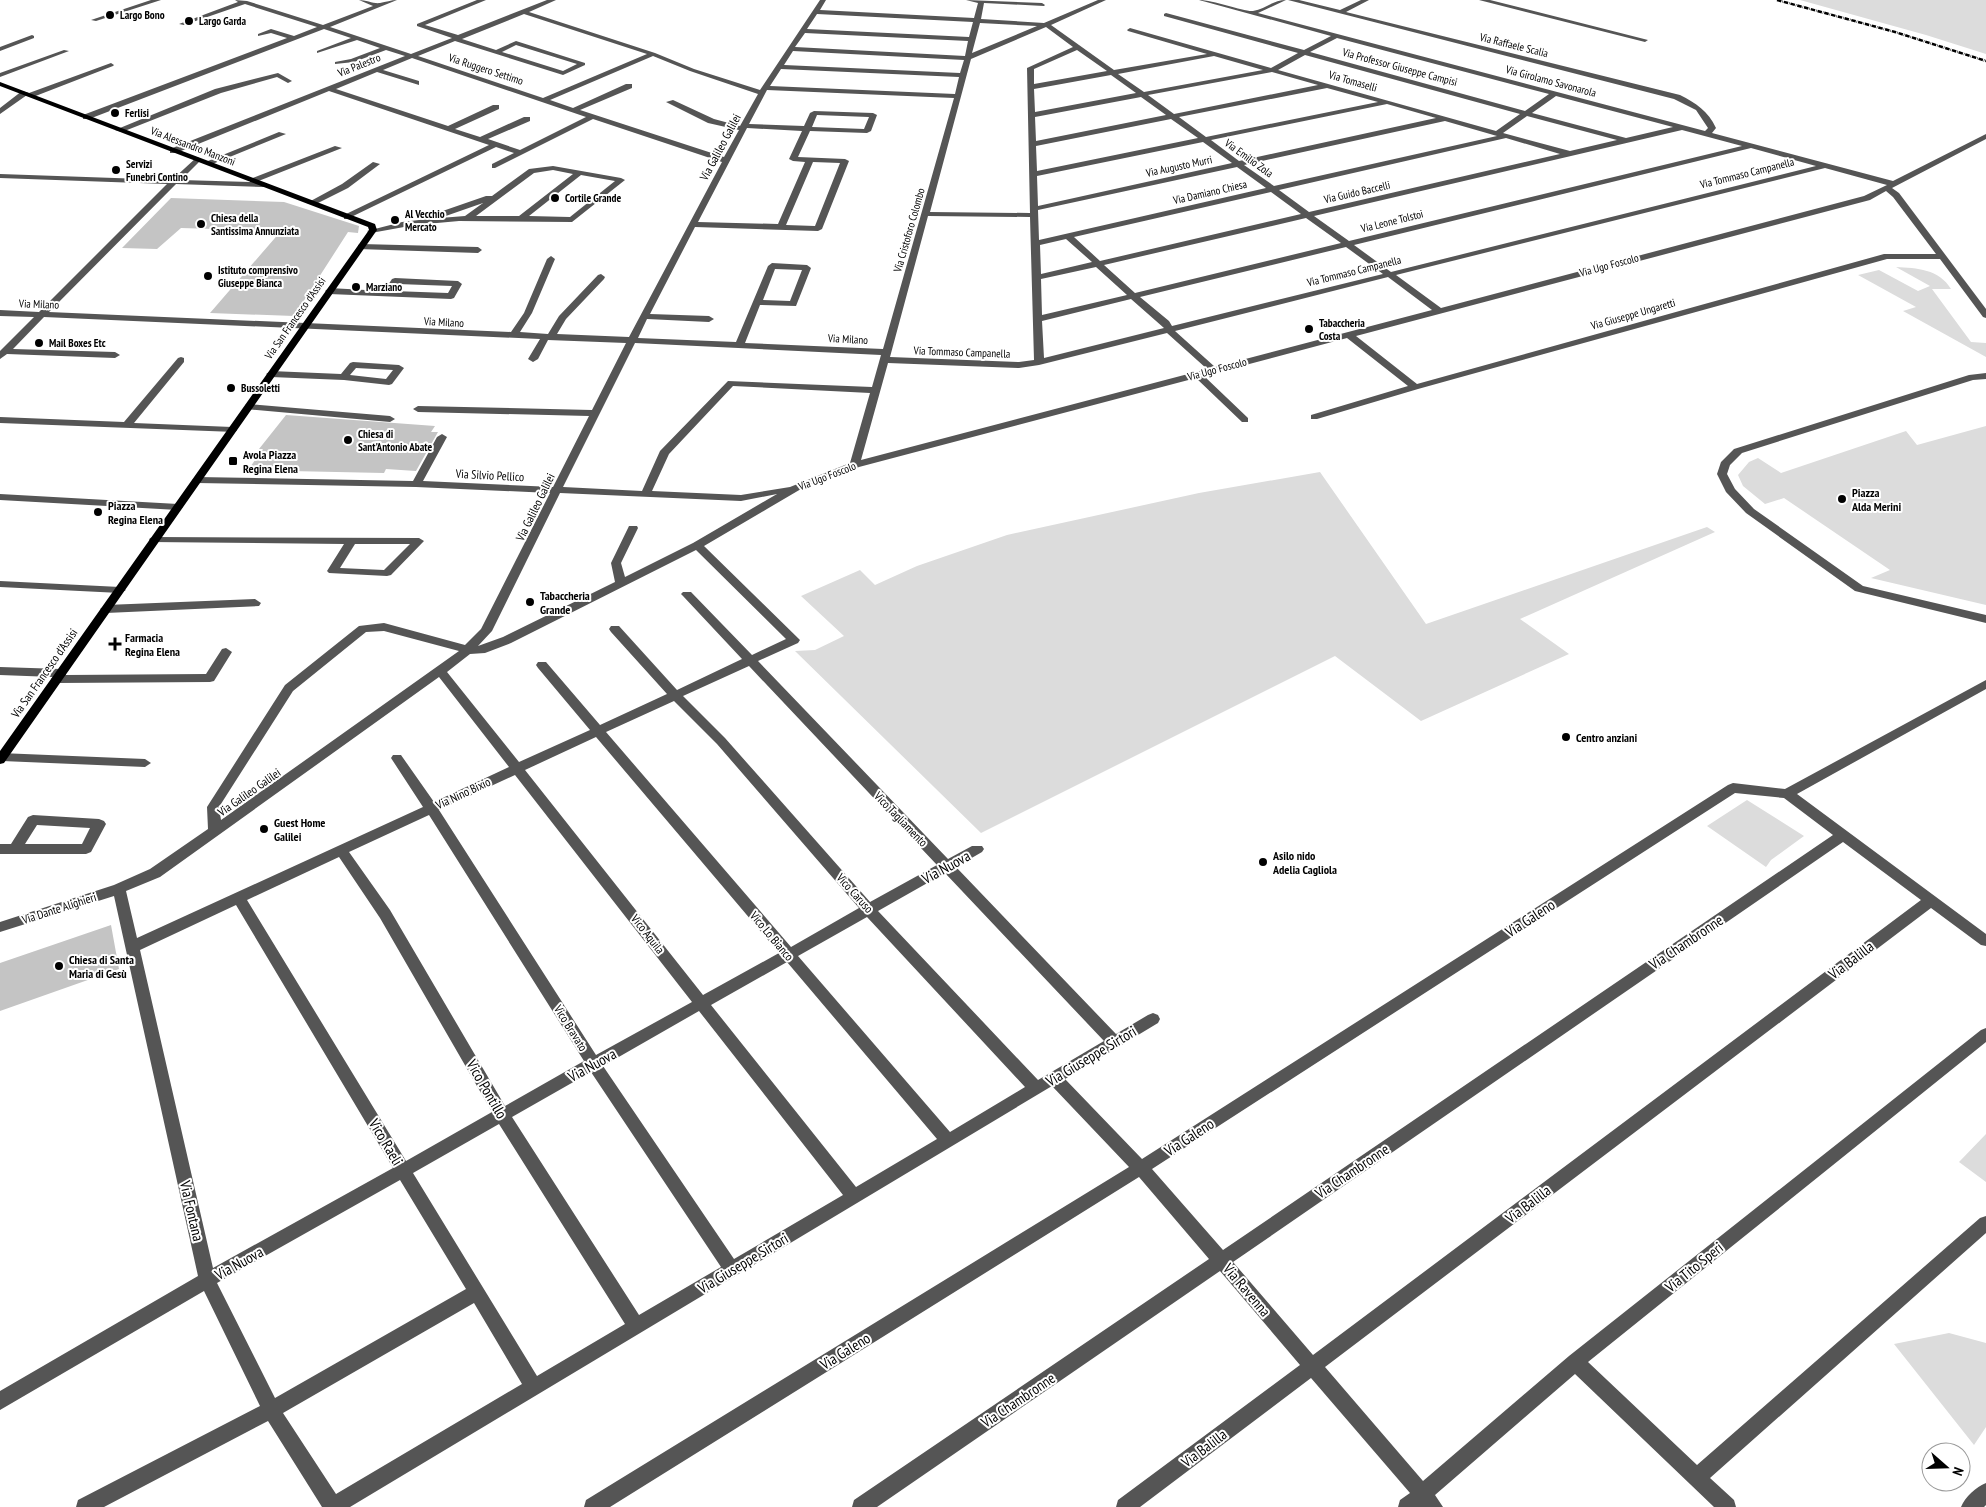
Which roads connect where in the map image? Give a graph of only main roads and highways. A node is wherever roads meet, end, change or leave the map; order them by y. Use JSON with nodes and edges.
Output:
{"nodes":[{"id":1,"x":0,"y":84,"type":"edge"},
{"id":2,"x":372,"y":231,"type":"joint"},
{"id":3,"x":1,"y":758,"type":"edge"}],
"edges":[{"from":1,"to":2,"type":"main road","name":"Via Alessandro Manzoni"},
{"from":2,"to":3,"type":"main road","name":"Via San Francesco d'Assisi"}]}
